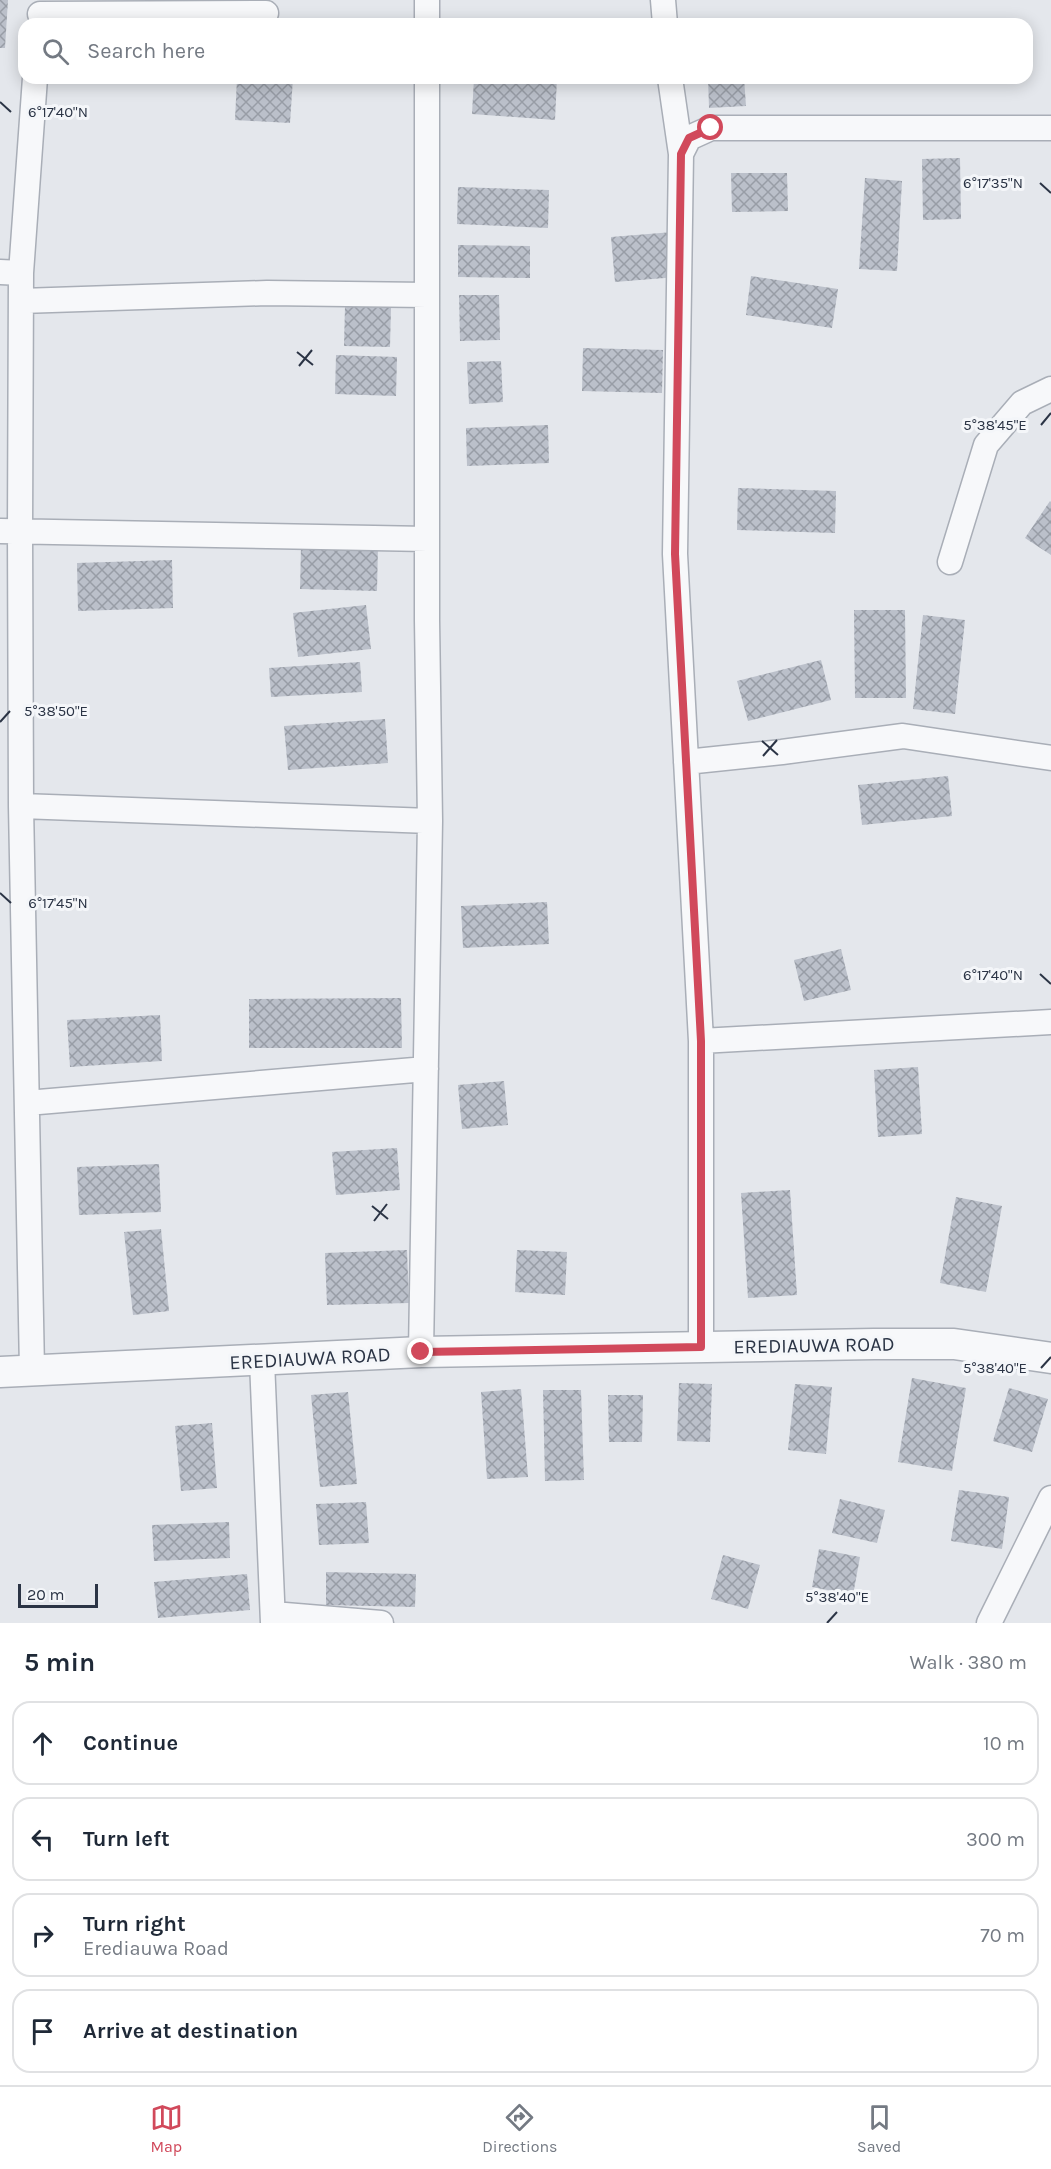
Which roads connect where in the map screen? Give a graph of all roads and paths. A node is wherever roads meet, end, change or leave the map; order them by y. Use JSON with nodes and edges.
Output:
{"nodes":[{"id":1,"x":427,"y":0,"type":"edge"},
{"id":2,"x":663,"y":0,"type":"edge"},
{"id":3,"x":266,"y":12,"type":"dead end"},
{"id":4,"x":38,"y":13,"type":"edge"},
{"id":5,"x":427,"y":18,"type":"edge"},
{"id":6,"x":664,"y":18,"type":"edge"},
{"id":7,"x":34,"y":84,"type":"edge"},
{"id":8,"x":427,"y":84,"type":"edge"},
{"id":9,"x":671,"y":84,"type":"edge"},
{"id":10,"x":1051,"y":128,"type":"edge"},
{"id":11,"x":681,"y":154,"type":"junction"},
{"id":12,"x":11,"y":273,"type":"edge"},
{"id":13,"x":427,"y":295,"type":"junction"},
{"id":14,"x":21,"y":301,"type":"junction"},
{"id":15,"x":1051,"y":389,"type":"edge"},
{"id":16,"x":10,"y":531,"type":"edge"},
{"id":17,"x":427,"y":539,"type":"junction"},
{"id":18,"x":950,"y":562,"type":"dead end"},
{"id":19,"x":1051,"y":758,"type":"edge"},
{"id":20,"x":686,"y":762,"type":"junction"},
{"id":21,"x":21,"y":806,"type":"junction"},
{"id":22,"x":430,"y":821,"type":"junction"},
{"id":23,"x":1051,"y":1022,"type":"edge"},
{"id":24,"x":701,"y":1041,"type":"junction"},
{"id":25,"x":426,"y":1069,"type":"junction"},
{"id":26,"x":27,"y":1103,"type":"junction"},
{"id":27,"x":701,"y":1347,"type":"junction"},
{"id":28,"x":421,"y":1352,"type":"junction"},
{"id":29,"x":1051,"y":1358,"type":"edge"},
{"id":30,"x":262,"y":1361,"type":"junction"},
{"id":31,"x":32,"y":1371,"type":"junction"},
{"id":32,"x":0,"y":1372,"type":"edge"},
{"id":33,"x":1051,"y":1498,"type":"edge"},
{"id":34,"x":273,"y":1618,"type":"edge"},
{"id":35,"x":381,"y":1623,"type":"edge"},
{"id":36,"x":989,"y":1623,"type":"edge"}],
"edges":[{"from":1,"to":5,"type":"street"},
{"from":2,"to":6,"type":"street"},
{"from":3,"to":4,"type":"street"},
{"from":7,"to":12,"type":"street"},
{"from":8,"to":13,"type":"street"},
{"from":9,"to":11,"type":"street"},
{"from":10,"to":11,"type":"street"},
{"from":11,"to":20,"type":"street"},
{"from":12,"to":14,"type":"street"},
{"from":13,"to":14,"type":"street"},
{"from":13,"to":17,"type":"street"},
{"from":14,"to":16,"type":"street"},
{"from":15,"to":18,"type":"street"},
{"from":16,"to":17,"type":"street"},
{"from":16,"to":21,"type":"street"},
{"from":17,"to":22,"type":"street"},
{"from":19,"to":20,"type":"street"},
{"from":20,"to":24,"type":"street"},
{"from":21,"to":22,"type":"street"},
{"from":21,"to":26,"type":"street"},
{"from":22,"to":25,"type":"street"},
{"from":23,"to":24,"type":"street"},
{"from":24,"to":27,"type":"street"},
{"from":25,"to":26,"type":"street"},
{"from":25,"to":28,"type":"street"},
{"from":26,"to":31,"type":"street"},
{"from":27,"to":28,"type":"street","name":"EREDIAUWA ROAD"},
{"from":27,"to":29,"type":"street","name":"EREDIAUWA ROAD"},
{"from":28,"to":30,"type":"street","name":"EREDIAUWA ROAD"},
{"from":30,"to":31,"type":"street","name":"EREDIAUWA ROAD"},
{"from":30,"to":34,"type":"street"},
{"from":31,"to":32,"type":"street","name":"EREDIAUWA ROAD"},
{"from":33,"to":36,"type":"street"},
{"from":34,"to":35,"type":"street"}]}
